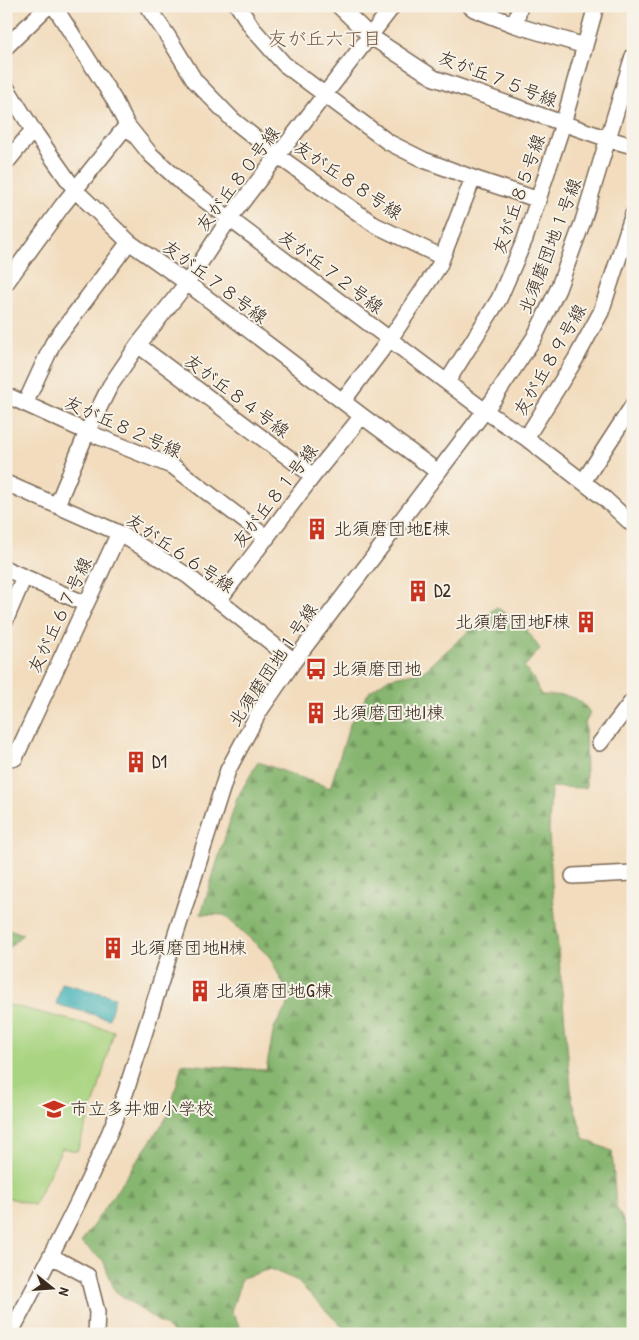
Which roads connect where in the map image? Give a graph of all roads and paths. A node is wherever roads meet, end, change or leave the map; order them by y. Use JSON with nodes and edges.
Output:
{"nodes":[{"id":1,"x":48,"y":6,"type":"edge"},
{"id":2,"x":54,"y":6,"type":"edge"},
{"id":3,"x":147,"y":6,"type":"edge"},
{"id":4,"x":238,"y":6,"type":"edge"},
{"id":5,"x":339,"y":6,"type":"edge"},
{"id":6,"x":394,"y":6,"type":"edge"},
{"id":7,"x":470,"y":6,"type":"edge"},
{"id":8,"x":520,"y":6,"type":"edge"},
{"id":9,"x":596,"y":6,"type":"edge"},
{"id":10,"x":515,"y":25,"type":"junction"},
{"id":11,"x":370,"y":36,"type":"junction"},
{"id":12,"x":585,"y":46,"type":"junction"},
{"id":13,"x":6,"y":47,"type":"edge"},
{"id":14,"x":633,"y":56,"type":"edge"},
{"id":15,"x":6,"y":87,"type":"edge"},
{"id":16,"x":325,"y":94,"type":"junction"},
{"id":17,"x":563,"y":124,"type":"junction"},
{"id":18,"x":127,"y":125,"type":"junction"},
{"id":19,"x":33,"y":130,"type":"junction"},
{"id":20,"x":608,"y":139,"type":"junction"},
{"id":21,"x":633,"y":146,"type":"edge"},
{"id":22,"x":278,"y":156,"type":"junction"},
{"id":23,"x":6,"y":163,"type":"edge"},
{"id":24,"x":473,"y":178,"type":"junction"},
{"id":25,"x":75,"y":190,"type":"junction"},
{"id":26,"x":538,"y":200,"type":"junction"},
{"id":27,"x":633,"y":214,"type":"edge"},
{"id":28,"x":229,"y":219,"type":"junction"},
{"id":29,"x":130,"y":242,"type":"junction"},
{"id":30,"x":442,"y":257,"type":"junction"},
{"id":31,"x":187,"y":282,"type":"junction"},
{"id":32,"x":6,"y":283,"type":"edge"},
{"id":33,"x":390,"y":339,"type":"junction"},
{"id":34,"x":138,"y":345,"type":"junction"},
{"id":35,"x":447,"y":382,"type":"junction"},
{"id":36,"x":6,"y":395,"type":"edge"},
{"id":37,"x":342,"y":400,"type":"junction"},
{"id":38,"x":25,"y":404,"type":"junction"},
{"id":39,"x":633,"y":404,"type":"edge"},
{"id":40,"x":485,"y":410,"type":"junction"},
{"id":41,"x":362,"y":416,"type":"junction"},
{"id":42,"x":87,"y":432,"type":"junction"},
{"id":43,"x":526,"y":438,"type":"junction"},
{"id":44,"x":438,"y":472,"type":"junction"},
{"id":45,"x":313,"y":476,"type":"junction"},
{"id":46,"x":583,"y":482,"type":"junction"},
{"id":47,"x":6,"y":483,"type":"edge"},
{"id":48,"x":57,"y":505,"type":"junction"},
{"id":49,"x":633,"y":525,"type":"edge"},
{"id":50,"x":119,"y":533,"type":"junction"},
{"id":51,"x":267,"y":538,"type":"junction"},
{"id":52,"x":6,"y":569,"type":"edge"},
{"id":53,"x":24,"y":577,"type":"junction"},
{"id":54,"x":219,"y":600,"type":"junction"},
{"id":55,"x":86,"y":604,"type":"junction"},
{"id":56,"x":6,"y":619,"type":"edge"},
{"id":57,"x":294,"y":661,"type":"junction"},
{"id":58,"x":630,"y":709,"type":"edge"},
{"id":59,"x":600,"y":743,"type":"dead end"},
{"id":60,"x":6,"y":754,"type":"edge"},
{"id":61,"x":633,"y":873,"type":"edge"},
{"id":62,"x":573,"y":876,"type":"dead end"},
{"id":63,"x":51,"y":1256,"type":"junction"},
{"id":64,"x":10,"y":1334,"type":"edge"},
{"id":65,"x":96,"y":1334,"type":"edge"}],
"edges":[{"from":1,"to":13,"type":"street"},
{"from":2,"to":18,"type":"street","name":"友が丘７２号線"},
{"from":3,"to":22,"type":"street","name":"友が丘８８号線"},
{"from":4,"to":16,"type":"street"},
{"from":5,"to":11,"type":"street","name":"友が丘７５号線"},
{"from":6,"to":11,"type":"street","name":"友が丘８０号線"},
{"from":7,"to":10,"type":"street"},
{"from":8,"to":10,"type":"street"},
{"from":9,"to":12,"type":"street","name":"友が丘８５号線"},
{"from":10,"to":12,"type":"street"},
{"from":11,"to":16,"type":"street","name":"友が丘８０号線"},
{"from":11,"to":17,"type":"street","name":"友が丘７５号線"},
{"from":12,"to":17,"type":"street","name":"友が丘８５号線"},
{"from":14,"to":20,"type":"street","name":"北須磨団地１号線"},
{"from":15,"to":19,"type":"street","name":"友が丘７８号線"},
{"from":16,"to":22,"type":"street","name":"友が丘８０号線"},
{"from":16,"to":24,"type":"street"},
{"from":17,"to":20,"type":"street","name":"友が丘７５号線"},
{"from":17,"to":26,"type":"street","name":"友が丘８５号線"},
{"from":18,"to":25,"type":"street"},
{"from":18,"to":28,"type":"street","name":"友が丘７２号線"},
{"from":19,"to":23,"type":"street"},
{"from":19,"to":25,"type":"street","name":"友が丘７８号線"},
{"from":20,"to":21,"type":"street","name":"友が丘７５号線"},
{"from":20,"to":40,"type":"street","name":"北須磨団地１号線"},
{"from":22,"to":28,"type":"street","name":"友が丘８０号線"},
{"from":22,"to":30,"type":"street","name":"友が丘８８号線"},
{"from":24,"to":26,"type":"street"},
{"from":24,"to":30,"type":"street"},
{"from":25,"to":29,"type":"street","name":"友が丘７８号線"},
{"from":25,"to":32,"type":"street"},
{"from":26,"to":35,"type":"street","name":"友が丘８５号線"},
{"from":27,"to":43,"type":"street","name":"友が丘８９号線"},
{"from":28,"to":31,"type":"street","name":"友が丘８０号線"},
{"from":28,"to":33,"type":"street","name":"友が丘７２号線"},
{"from":29,"to":31,"type":"street","name":"友が丘７８号線"},
{"from":29,"to":38,"type":"street"},
{"from":30,"to":33,"type":"street"},
{"from":31,"to":34,"type":"street","name":"友が丘８０号線"},
{"from":31,"to":37,"type":"street","name":"友が丘７８号線"},
{"from":33,"to":35,"type":"street","name":"友が丘７２号線"},
{"from":33,"to":37,"type":"street"},
{"from":34,"to":42,"type":"street","name":"友が丘８０号線"},
{"from":34,"to":45,"type":"street","name":"友が丘８４号線"},
{"from":35,"to":40,"type":"street","name":"友が丘７２号線"},
{"from":36,"to":38,"type":"street","name":"友が丘８２号線"},
{"from":37,"to":41,"type":"street","name":"友が丘７８号線"},
{"from":38,"to":42,"type":"street","name":"友が丘８２号線"},
{"from":39,"to":46,"type":"street"},
{"from":40,"to":43,"type":"street","name":"友が丘７２号線"},
{"from":40,"to":44,"type":"street","name":"北須磨団地１号線"},
{"from":41,"to":44,"type":"street","name":"友が丘７８号線"},
{"from":41,"to":45,"type":"street","name":"友が丘８１号線"},
{"from":42,"to":48,"type":"street","name":"友が丘８０号線"},
{"from":42,"to":51,"type":"street","name":"友が丘８２号線"},
{"from":43,"to":46,"type":"street","name":"友が丘７２号線"},
{"from":44,"to":57,"type":"street","name":"北須磨団地１号線"},
{"from":45,"to":51,"type":"street","name":"友が丘８１号線"},
{"from":46,"to":49,"type":"street","name":"友が丘７２号線"},
{"from":47,"to":48,"type":"street","name":"友が丘６６号線"},
{"from":48,"to":50,"type":"street","name":"友が丘６６号線"},
{"from":50,"to":54,"type":"street","name":"友が丘６６号線"},
{"from":50,"to":55,"type":"street","name":"友が丘６７号線"},
{"from":51,"to":54,"type":"street","name":"友が丘８１号線"},
{"from":52,"to":53,"type":"street"},
{"from":53,"to":55,"type":"street"},
{"from":53,"to":56,"type":"street"},
{"from":54,"to":57,"type":"street","name":"友が丘６６号線"},
{"from":55,"to":60,"type":"street","name":"友が丘６７号線"},
{"from":57,"to":63,"type":"street","name":"北須磨団地１号線"},
{"from":58,"to":59,"type":"street"},
{"from":61,"to":62,"type":"street"},
{"from":63,"to":64,"type":"street","name":"北須磨団地１号線"},
{"from":63,"to":65,"type":"street"}]}
